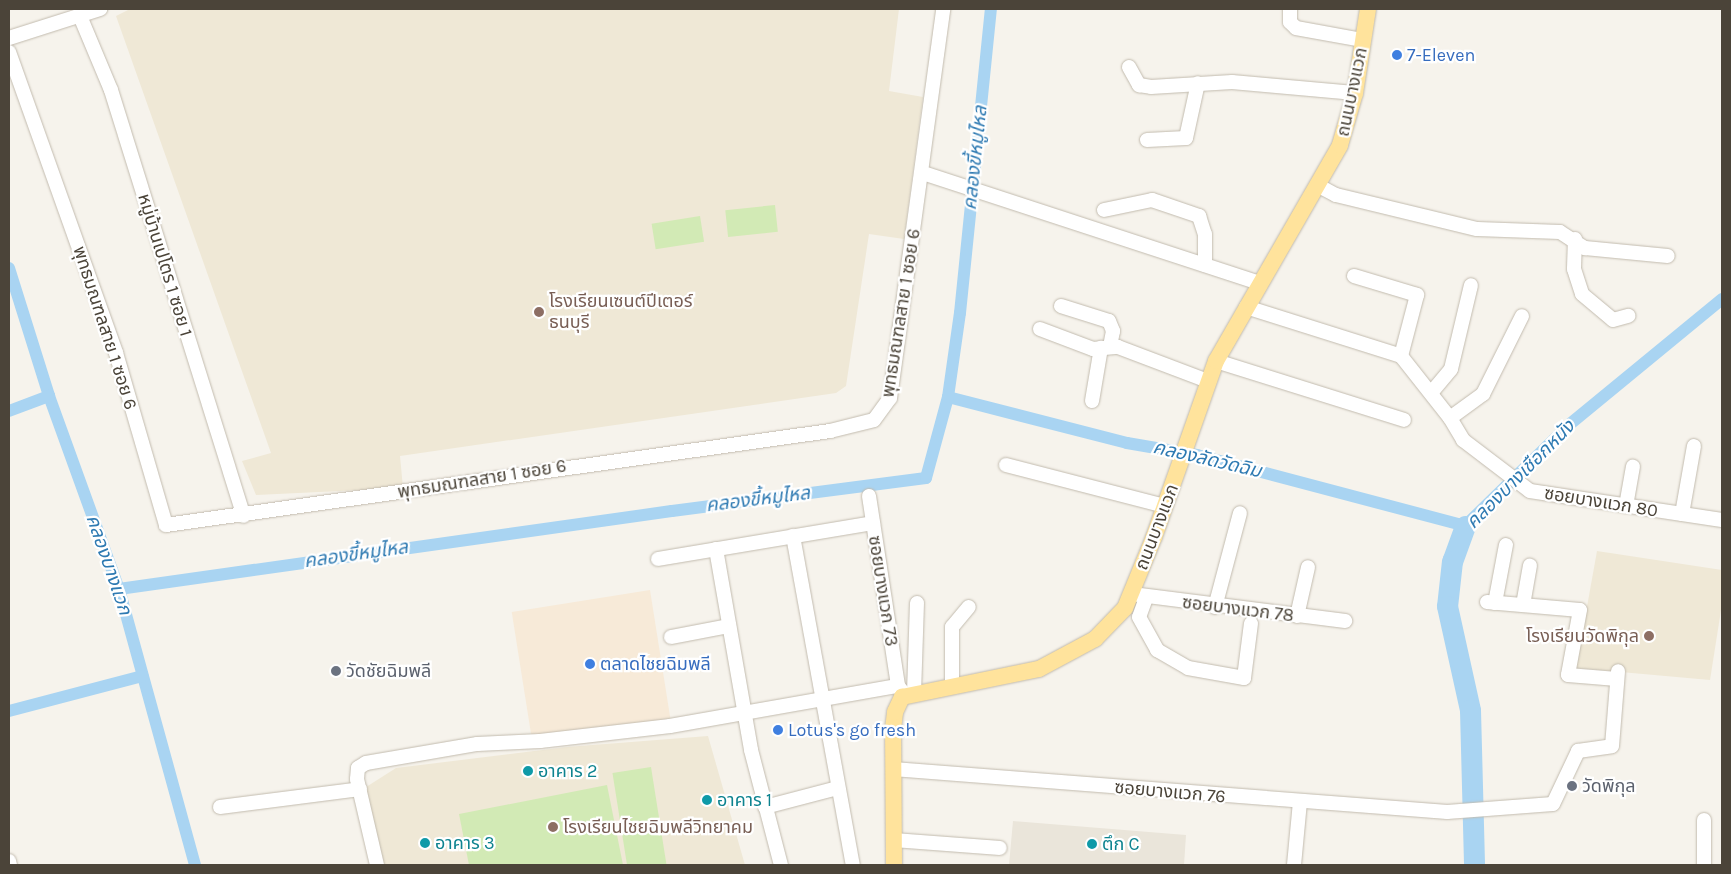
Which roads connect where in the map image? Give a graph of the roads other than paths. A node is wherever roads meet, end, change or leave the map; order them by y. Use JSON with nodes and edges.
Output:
{"nodes":[{"id":1,"x":100,"y":9,"type":"edge"},
{"id":2,"x":943,"y":9,"type":"edge"},
{"id":3,"x":1290,"y":9,"type":"edge"},
{"id":4,"x":1368,"y":9,"type":"edge"},
{"id":5,"x":80,"y":16,"type":"junction"},
{"id":6,"x":9,"y":38,"type":"edge"},
{"id":7,"x":1363,"y":40,"type":"junction"},
{"id":8,"x":9,"y":52,"type":"edge"},
{"id":9,"x":1129,"y":67,"type":"dead end"},
{"id":10,"x":1198,"y":83,"type":"junction"},
{"id":11,"x":1355,"y":93,"type":"junction"},
{"id":12,"x":1147,"y":140,"type":"dead end"},
{"id":13,"x":923,"y":173,"type":"junction"},
{"id":14,"x":1317,"y":185,"type":"junction"},
{"id":15,"x":1104,"y":210,"type":"dead end"},
{"id":16,"x":1575,"y":239,"type":"junction"},
{"id":17,"x":1668,"y":256,"type":"dead end"},
{"id":18,"x":1205,"y":264,"type":"junction"},
{"id":19,"x":1354,"y":276,"type":"dead end"},
{"id":20,"x":1259,"y":283,"type":"junction"},
{"id":21,"x":1471,"y":285,"type":"dead end"},
{"id":22,"x":1061,"y":306,"type":"dead end"},
{"id":23,"x":1246,"y":307,"type":"junction"},
{"id":24,"x":1522,"y":316,"type":"dead end"},
{"id":25,"x":1628,"y":316,"type":"dead end"},
{"id":26,"x":1040,"y":329,"type":"dead end"},
{"id":27,"x":1105,"y":347,"type":"junction"},
{"id":28,"x":1401,"y":356,"type":"junction"},
{"id":29,"x":1216,"y":361,"type":"junction"},
{"id":30,"x":1208,"y":381,"type":"junction"},
{"id":31,"x":1431,"y":393,"type":"junction"},
{"id":32,"x":1092,"y":401,"type":"dead end"},
{"id":33,"x":1450,"y":418,"type":"junction"},
{"id":34,"x":1404,"y":420,"type":"dead end"},
{"id":35,"x":1694,"y":446,"type":"dead end"},
{"id":36,"x":1006,"y":465,"type":"dead end"},
{"id":37,"x":1633,"y":466,"type":"dead end"},
{"id":38,"x":869,"y":496,"type":"dead end"},
{"id":39,"x":1165,"y":506,"type":"junction"},
{"id":40,"x":1626,"y":506,"type":"junction"},
{"id":41,"x":1240,"y":513,"type":"dead end"},
{"id":42,"x":1682,"y":514,"type":"junction"},
{"id":43,"x":244,"y":516,"type":"junction"},
{"id":44,"x":1722,"y":520,"type":"edge"},
{"id":45,"x":873,"y":523,"type":"junction"},
{"id":46,"x":793,"y":536,"type":"junction"},
{"id":47,"x":1506,"y":545,"type":"dead end"},
{"id":48,"x":716,"y":549,"type":"junction"},
{"id":49,"x":658,"y":559,"type":"dead end"},
{"id":50,"x":1530,"y":566,"type":"dead end"},
{"id":51,"x":1308,"y":567,"type":"dead end"},
{"id":52,"x":1139,"y":596,"type":"junction"},
{"id":53,"x":917,"y":603,"type":"dead end"},
{"id":54,"x":1523,"y":605,"type":"junction"},
{"id":55,"x":969,"y":607,"type":"dead end"},
{"id":56,"x":1216,"y":607,"type":"junction"},
{"id":57,"x":1298,"y":616,"type":"junction"},
{"id":58,"x":1345,"y":620,"type":"dead end"},
{"id":59,"x":1251,"y":623,"type":"dead end"},
{"id":60,"x":729,"y":626,"type":"junction"},
{"id":61,"x":671,"y":637,"type":"dead end"},
{"id":62,"x":952,"y":687,"type":"junction"},
{"id":63,"x":906,"y":691,"type":"junction"},
{"id":64,"x":821,"y":698,"type":"junction"},
{"id":65,"x":743,"y":711,"type":"junction"},
{"id":66,"x":893,"y":769,"type":"junction"},
{"id":67,"x":838,"y":788,"type":"junction"},
{"id":68,"x":360,"y":789,"type":"junction"},
{"id":69,"x":1300,"y":802,"type":"junction"},
{"id":70,"x":220,"y":807,"type":"dead end"},
{"id":71,"x":765,"y":807,"type":"junction"},
{"id":72,"x":1704,"y":820,"type":"dead end"},
{"id":73,"x":894,"y":840,"type":"junction"},
{"id":74,"x":1000,"y":848,"type":"dead end"},
{"id":75,"x":9,"y":861,"type":"edge"},
{"id":76,"x":10,"y":865,"type":"edge"},
{"id":77,"x":377,"y":865,"type":"edge"},
{"id":78,"x":781,"y":865,"type":"edge"},
{"id":79,"x":853,"y":865,"type":"edge"},
{"id":80,"x":894,"y":865,"type":"edge"},
{"id":81,"x":1294,"y":865,"type":"edge"},
{"id":82,"x":1704,"y":865,"type":"edge"}],
"edges":[{"from":1,"to":5,"type":"street"},
{"from":2,"to":13,"type":"street","name":"พุทธมณฑลสาย 1 ซอย 6"},
{"from":3,"to":7,"type":"street"},
{"from":4,"to":7,"type":"main road","name":"ถนนบางแวก"},
{"from":5,"to":6,"type":"street"},
{"from":5,"to":43,"type":"street","name":"หมู่บ้านเปโตร 1 ซอย 1"},
{"from":7,"to":11,"type":"main road","name":"ถนนบางแวก"},
{"from":8,"to":43,"type":"street","name":"พุทธมณฑลสาย 1 ซอย 6"},
{"from":9,"to":10,"type":"street"},
{"from":10,"to":11,"type":"street"},
{"from":10,"to":12,"type":"street"},
{"from":11,"to":14,"type":"main road","name":"ถนนบางแวก"},
{"from":13,"to":18,"type":"street"},
{"from":13,"to":43,"type":"street","name":"พุทธมณฑลสาย 1 ซอย 6"},
{"from":14,"to":16,"type":"street"},
{"from":14,"to":20,"type":"main road","name":"ถนนบางแวก"},
{"from":15,"to":18,"type":"street"},
{"from":16,"to":17,"type":"street"},
{"from":16,"to":25,"type":"street"},
{"from":18,"to":20,"type":"street"},
{"from":19,"to":28,"type":"street"},
{"from":20,"to":23,"type":"main road","name":"ถนนบางแวก"},
{"from":21,"to":31,"type":"street"},
{"from":22,"to":27,"type":"street"},
{"from":23,"to":28,"type":"street"},
{"from":23,"to":29,"type":"main road","name":"ถนนบางแวก"},
{"from":24,"to":33,"type":"street"},
{"from":26,"to":27,"type":"street"},
{"from":27,"to":30,"type":"street"},
{"from":27,"to":32,"type":"street"},
{"from":28,"to":31,"type":"street","name":"ซอยบางแวก 80"},
{"from":29,"to":30,"type":"main road","name":"ถนนบางแวก"},
{"from":29,"to":34,"type":"street"},
{"from":30,"to":39,"type":"main road","name":"ถนนบางแวก"},
{"from":31,"to":33,"type":"street","name":"ซอยบางแวก 80"},
{"from":33,"to":40,"type":"street","name":"ซอยบางแวก 80"},
{"from":35,"to":42,"type":"street"},
{"from":36,"to":39,"type":"street"},
{"from":37,"to":40,"type":"street"},
{"from":38,"to":45,"type":"street","name":"ซอยบางแวก 73"},
{"from":39,"to":52,"type":"main road","name":"ถนนบางแวก"},
{"from":40,"to":42,"type":"street","name":"ซอยบางแวก 80"},
{"from":41,"to":56,"type":"street"},
{"from":42,"to":44,"type":"street","name":"ซอยบางแวก 80"},
{"from":45,"to":46,"type":"street"},
{"from":45,"to":63,"type":"street","name":"ซอยบางแวก 73"},
{"from":46,"to":48,"type":"street"},
{"from":46,"to":64,"type":"street"},
{"from":47,"to":54,"type":"street"},
{"from":48,"to":49,"type":"street"},
{"from":48,"to":60,"type":"street"},
{"from":50,"to":54,"type":"street"},
{"from":51,"to":57,"type":"street"},
{"from":52,"to":56,"type":"street","name":"ซอยบางแวก 78"},
{"from":52,"to":59,"type":"street"},
{"from":52,"to":62,"type":"main road","name":"ถนนบางแวก"},
{"from":53,"to":63,"type":"street"},
{"from":54,"to":69,"type":"street","name":"ซอยบางแวก 76"},
{"from":55,"to":62,"type":"street"},
{"from":56,"to":57,"type":"street","name":"ซอยบางแวก 78"},
{"from":57,"to":58,"type":"street","name":"ซอยบางแวก 78"},
{"from":60,"to":61,"type":"street"},
{"from":60,"to":65,"type":"street"},
{"from":62,"to":63,"type":"main road","name":"ถนนบางแวก"},
{"from":63,"to":64,"type":"street"},
{"from":63,"to":66,"type":"main road"},
{"from":64,"to":65,"type":"street"},
{"from":64,"to":67,"type":"street"},
{"from":65,"to":68,"type":"street"},
{"from":65,"to":71,"type":"street"},
{"from":66,"to":69,"type":"street","name":"ซอยบางแวก 76"},
{"from":66,"to":73,"type":"main road"},
{"from":67,"to":71,"type":"street"},
{"from":67,"to":79,"type":"street"},
{"from":68,"to":70,"type":"street"},
{"from":68,"to":77,"type":"street"},
{"from":69,"to":81,"type":"street"},
{"from":71,"to":78,"type":"street"},
{"from":72,"to":82,"type":"street"},
{"from":73,"to":74,"type":"street"},
{"from":73,"to":80,"type":"main road"},
{"from":75,"to":76,"type":"street"}]}
